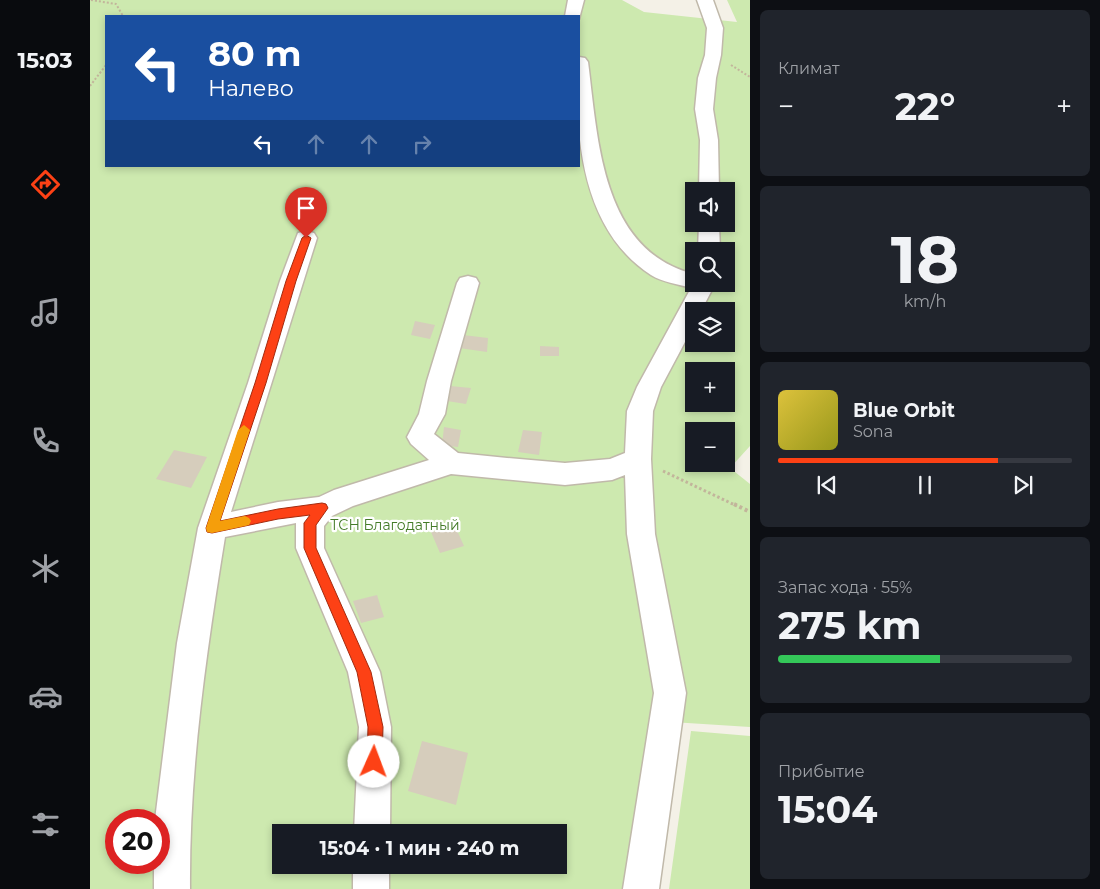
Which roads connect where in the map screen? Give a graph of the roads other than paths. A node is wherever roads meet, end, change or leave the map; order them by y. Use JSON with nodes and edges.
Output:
{"nodes":[{"id":1,"x":576,"y":0,"type":"edge"},
{"id":2,"x":705,"y":0,"type":"edge"},
{"id":3,"x":573,"y":15,"type":"edge"},
{"id":4,"x":580,"y":69,"type":"edge"},
{"id":5,"x":709,"y":182,"type":"edge"},
{"id":6,"x":306,"y":238,"type":"dead end"},
{"id":7,"x":685,"y":278,"type":"edge"},
{"id":8,"x":468,"y":283,"type":"dead end"},
{"id":9,"x":696,"y":292,"type":"edge"},
{"id":10,"x":638,"y":459,"type":"junction"},
{"id":11,"x":451,"y":463,"type":"junction"},
{"id":12,"x":322,"y":508,"type":"junction"},
{"id":13,"x":212,"y":528,"type":"junction"},
{"id":14,"x":372,"y":824,"type":"edge"},
{"id":15,"x":371,"y":874,"type":"edge"},
{"id":16,"x":172,"y":889,"type":"edge"},
{"id":17,"x":371,"y":889,"type":"edge"},
{"id":18,"x":641,"y":889,"type":"edge"}],
"edges":[{"from":1,"to":3,"type":"lane"},
{"from":2,"to":5,"type":"lane"},
{"from":4,"to":7,"type":"lane"},
{"from":6,"to":13,"type":"lane"},
{"from":8,"to":11,"type":"lane"},
{"from":9,"to":10,"type":"lane"},
{"from":10,"to":11,"type":"lane"},
{"from":10,"to":18,"type":"lane"},
{"from":11,"to":12,"type":"lane"},
{"from":12,"to":13,"type":"lane"},
{"from":12,"to":14,"type":"lane"},
{"from":13,"to":16,"type":"lane"},
{"from":15,"to":17,"type":"lane"}]}
